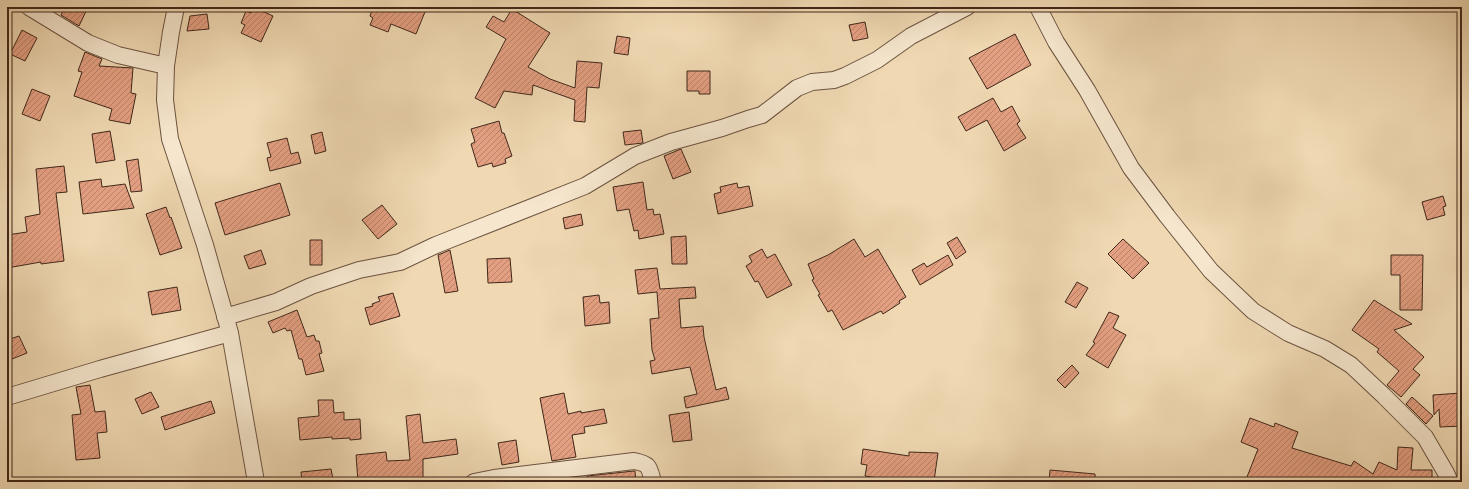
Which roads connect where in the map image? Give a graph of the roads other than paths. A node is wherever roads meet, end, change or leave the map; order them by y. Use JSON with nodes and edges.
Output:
{"nodes":[{"id":1,"x":29,"y":7,"type":"edge"},
{"id":2,"x":176,"y":7,"type":"edge"},
{"id":3,"x":967,"y":7,"type":"edge"},
{"id":4,"x":1038,"y":7,"type":"edge"},
{"id":5,"x":166,"y":66,"type":"junction"},
{"id":6,"x":225,"y":317,"type":"junction"},
{"id":7,"x":230,"y":333,"type":"junction"},
{"id":8,"x":7,"y":397,"type":"edge"},
{"id":9,"x":256,"y":482,"type":"edge"},
{"id":10,"x":474,"y":482,"type":"edge"},
{"id":11,"x":653,"y":482,"type":"edge"},
{"id":12,"x":1450,"y":482,"type":"edge"}],
"edges":[{"from":1,"to":5,"type":"street"},
{"from":2,"to":5,"type":"street"},
{"from":3,"to":6,"type":"street"},
{"from":4,"to":12,"type":"street"},
{"from":5,"to":6,"type":"street"},
{"from":6,"to":7,"type":"street"},
{"from":7,"to":8,"type":"street"},
{"from":7,"to":9,"type":"street"},
{"from":10,"to":11,"type":"street"}]}
